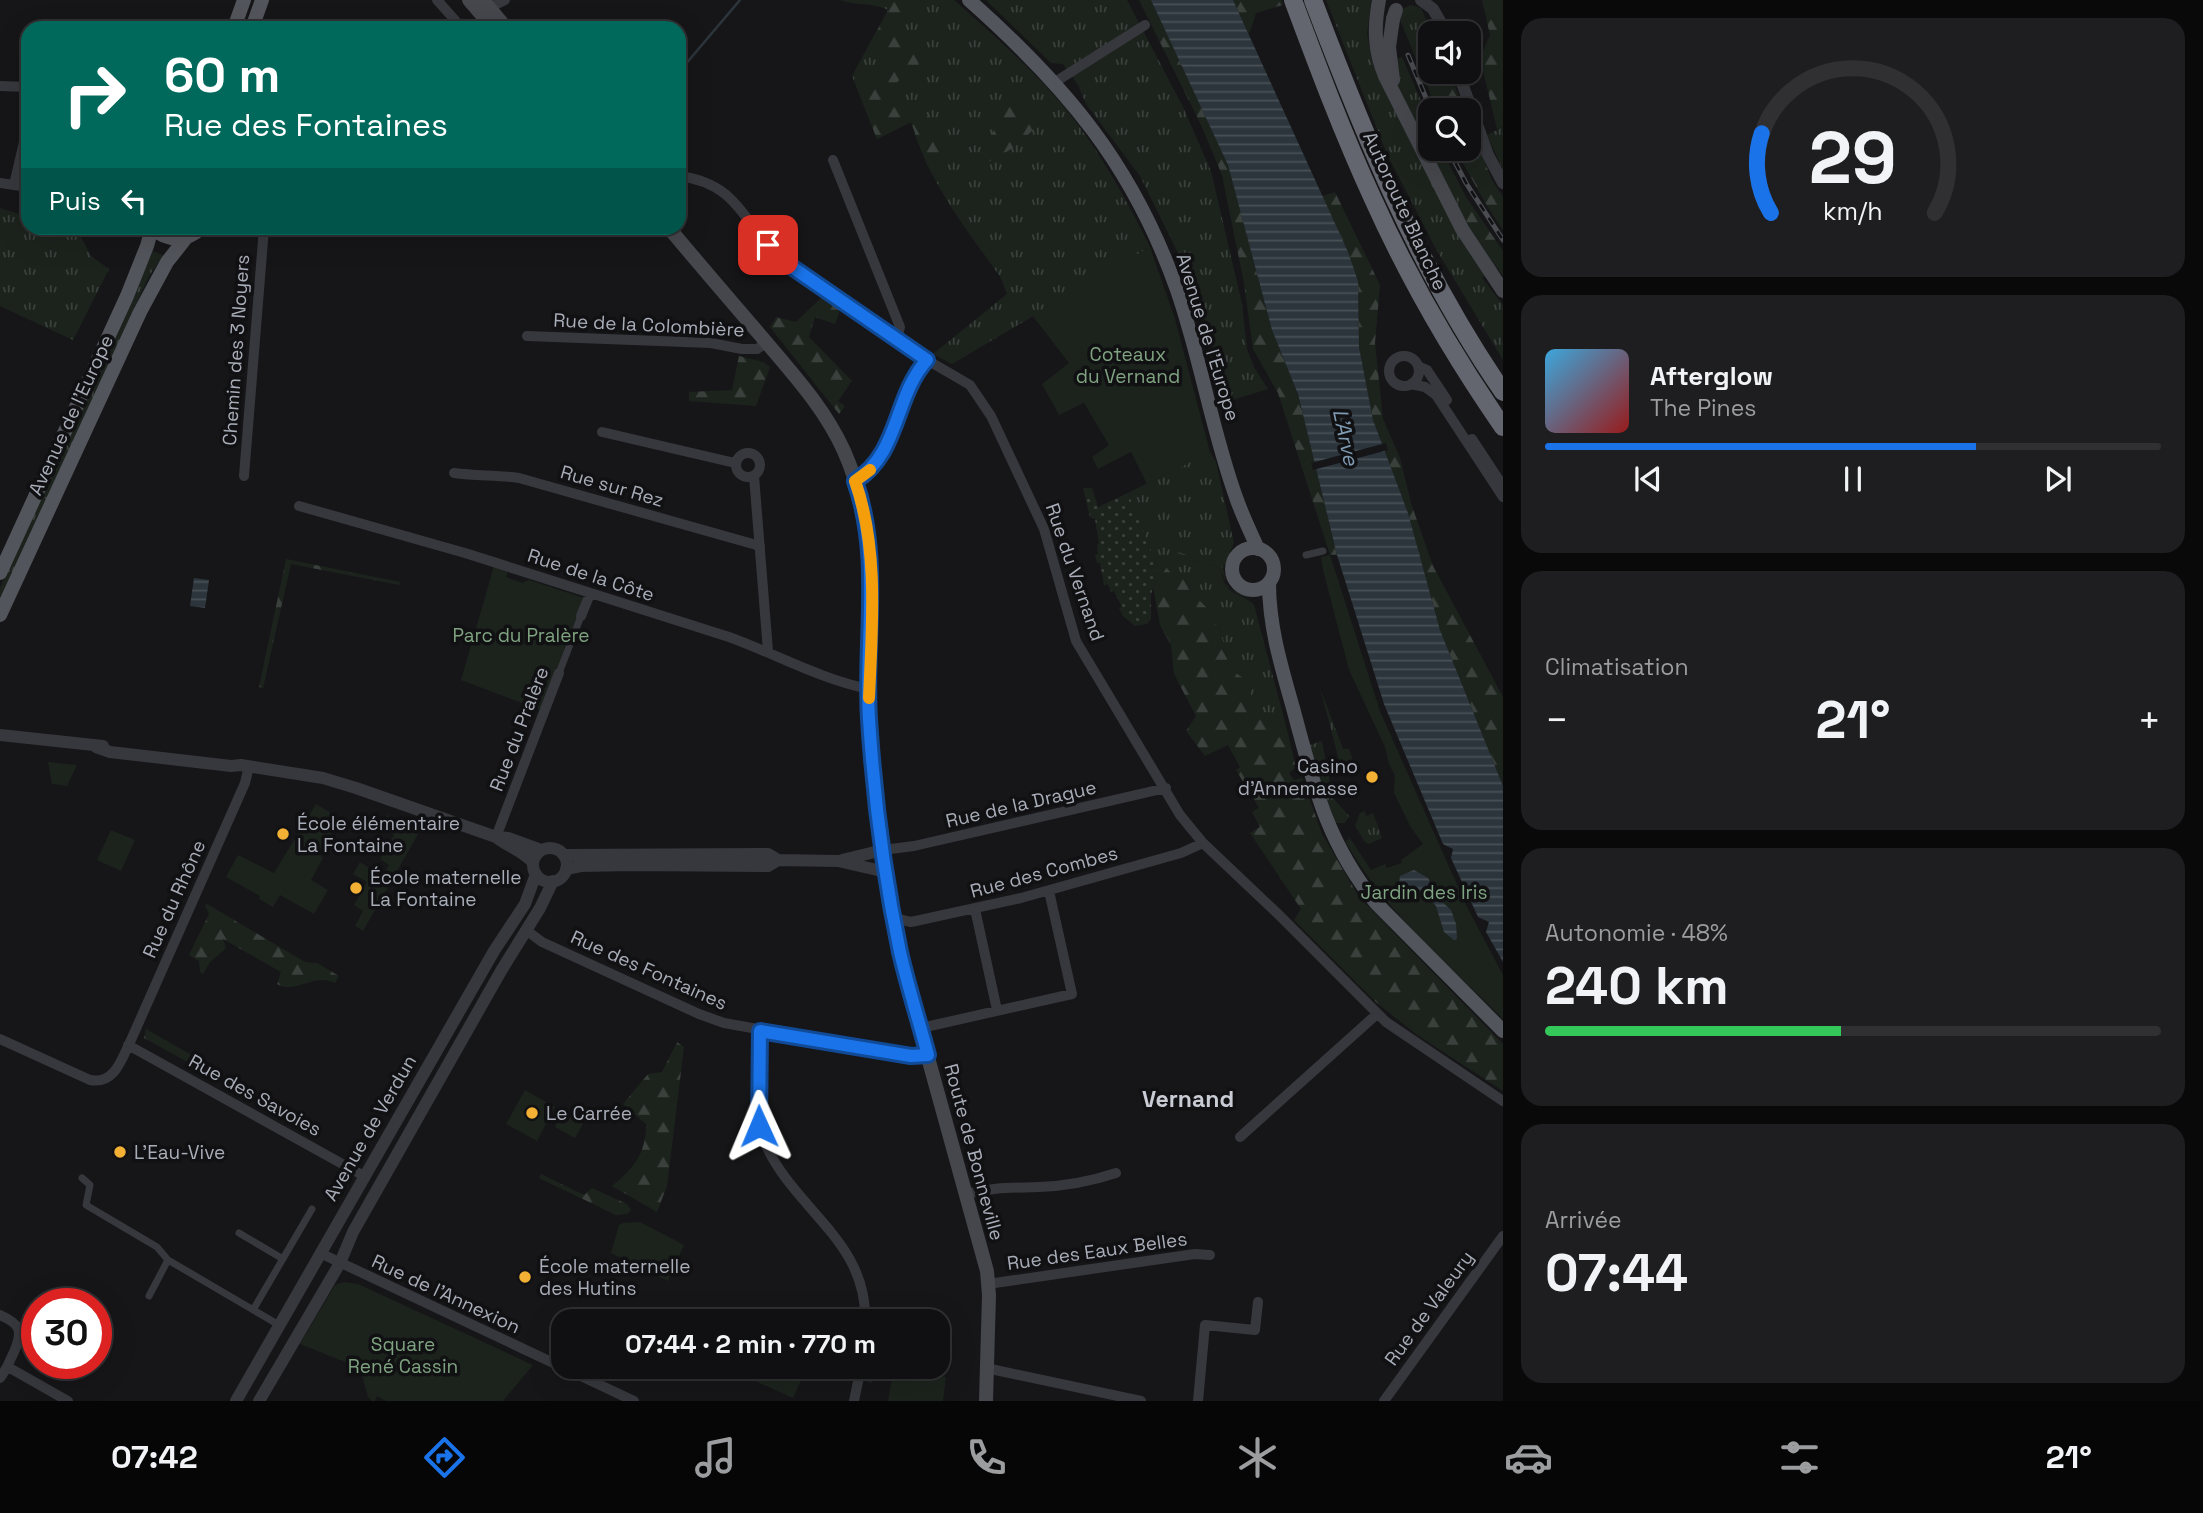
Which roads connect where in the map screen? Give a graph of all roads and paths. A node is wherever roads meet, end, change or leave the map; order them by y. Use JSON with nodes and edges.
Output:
{"nodes":[{"id":1,"x":244,"y":0,"type":"edge"},
{"id":2,"x":262,"y":0,"type":"edge"},
{"id":3,"x":438,"y":0,"type":"edge"},
{"id":4,"x":469,"y":0,"type":"edge"},
{"id":5,"x":505,"y":0,"type":"edge"},
{"id":6,"x":969,"y":0,"type":"edge"},
{"id":7,"x":1293,"y":0,"type":"edge"},
{"id":8,"x":1313,"y":0,"type":"edge"},
{"id":9,"x":1379,"y":0,"type":"edge"},
{"id":10,"x":1421,"y":0,"type":"edge"},
{"id":11,"x":1438,"y":0,"type":"edge"},
{"id":12,"x":1398,"y":5,"type":"edge"},
{"id":13,"x":484,"y":7,"type":"edge"},
{"id":14,"x":236,"y":21,"type":"edge"},
{"id":15,"x":254,"y":21,"type":"edge"},
{"id":16,"x":456,"y":21,"type":"edge"},
{"id":17,"x":499,"y":21,"type":"edge"},
{"id":18,"x":1439,"y":21,"type":"edge"},
{"id":19,"x":1444,"y":21,"type":"edge"},
{"id":20,"x":1145,"y":25,"type":"dead end"},
{"id":21,"x":1055,"y":82,"type":"junction"},
{"id":22,"x":1462,"y":84,"type":"edge"},
{"id":23,"x":0,"y":86,"type":"edge"},
{"id":24,"x":21,"y":87,"type":"edge"},
{"id":25,"x":1395,"y":94,"type":"junction"},
{"id":26,"x":21,"y":153,"type":"edge"},
{"id":27,"x":833,"y":160,"type":"dead end"},
{"id":28,"x":686,"y":177,"type":"edge"},
{"id":29,"x":0,"y":183,"type":"edge"},
{"id":30,"x":1503,"y":183,"type":"edge"},
{"id":31,"x":13,"y":185,"type":"junction"},
{"id":32,"x":21,"y":186,"type":"edge"},
{"id":33,"x":150,"y":235,"type":"edge"},
{"id":34,"x":162,"y":235,"type":"edge"},
{"id":35,"x":190,"y":235,"type":"edge"},
{"id":36,"x":263,"y":235,"type":"edge"},
{"id":37,"x":675,"y":235,"type":"edge"},
{"id":38,"x":186,"y":238,"type":"junction"},
{"id":39,"x":1503,"y":290,"type":"edge"},
{"id":40,"x":527,"y":336,"type":"dead end"},
{"id":41,"x":897,"y":339,"type":"junction"},
{"id":42,"x":1447,"y":341,"type":"junction"},
{"id":43,"x":766,"y":343,"type":"junction"},
{"id":44,"x":927,"y":360,"type":"junction"},
{"id":45,"x":1418,"y":366,"type":"junction"},
{"id":46,"x":1411,"y":384,"type":"junction"},
{"id":47,"x":1503,"y":392,"type":"edge"},
{"id":48,"x":1503,"y":427,"type":"edge"},
{"id":49,"x":601,"y":432,"type":"dead end"},
{"id":50,"x":1503,"y":439,"type":"edge"},
{"id":51,"x":736,"y":463,"type":"junction"},
{"id":52,"x":454,"y":473,"type":"dead end"},
{"id":53,"x":244,"y":476,"type":"dead end"},
{"id":54,"x":754,"y":476,"type":"junction"},
{"id":55,"x":855,"y":481,"type":"junction"},
{"id":56,"x":1503,"y":485,"type":"edge"},
{"id":57,"x":1503,"y":497,"type":"edge"},
{"id":58,"x":1237,"y":500,"type":"junction"},
{"id":59,"x":299,"y":506,"type":"dead end"},
{"id":60,"x":760,"y":546,"type":"junction"},
{"id":61,"x":1258,"y":549,"type":"junction"},
{"id":62,"x":1323,"y":551,"type":"dead end"},
{"id":63,"x":1241,"y":552,"type":"junction"},
{"id":64,"x":1306,"y":555,"type":"dead end"},
{"id":65,"x":0,"y":573,"type":"edge"},
{"id":66,"x":1269,"y":583,"type":"junction"},
{"id":67,"x":1249,"y":590,"type":"junction"},
{"id":68,"x":590,"y":594,"type":"junction"},
{"id":69,"x":0,"y":615,"type":"edge"},
{"id":70,"x":580,"y":616,"type":"joint"},
{"id":71,"x":1273,"y":637,"type":"junction"},
{"id":72,"x":768,"y":651,"type":"junction"},
{"id":73,"x":559,"y":673,"type":"joint"},
{"id":74,"x":869,"y":689,"type":"junction"},
{"id":75,"x":2,"y":737,"type":"edge"},
{"id":76,"x":245,"y":766,"type":"junction"},
{"id":77,"x":1166,"y":788,"type":"junction"},
{"id":78,"x":496,"y":837,"type":"junction"},
{"id":79,"x":1203,"y":843,"type":"junction"},
{"id":80,"x":541,"y":850,"type":"junction"},
{"id":81,"x":883,"y":850,"type":"junction"},
{"id":82,"x":564,"y":855,"type":"junction"},
{"id":83,"x":778,"y":860,"type":"junction"},
{"id":84,"x":838,"y":861,"type":"junction"},
{"id":85,"x":535,"y":869,"type":"junction"},
{"id":86,"x":566,"y":869,"type":"junction"},
{"id":87,"x":886,"y":872,"type":"junction"},
{"id":88,"x":553,"y":881,"type":"junction"},
{"id":89,"x":1049,"y":891,"type":"junction"},
{"id":90,"x":975,"y":909,"type":"junction"},
{"id":91,"x":893,"y":915,"type":"junction"},
{"id":92,"x":526,"y":930,"type":"junction"},
{"id":93,"x":997,"y":1010,"type":"junction"},
{"id":94,"x":1377,"y":1014,"type":"junction"},
{"id":95,"x":921,"y":1028,"type":"junction"},
{"id":96,"x":760,"y":1031,"type":"junction"},
{"id":97,"x":1503,"y":1031,"type":"edge"},
{"id":98,"x":0,"y":1039,"type":"edge"},
{"id":99,"x":128,"y":1045,"type":"junction"},
{"id":100,"x":928,"y":1055,"type":"junction"},
{"id":101,"x":1503,"y":1101,"type":"edge"},
{"id":102,"x":1240,"y":1137,"type":"dead end"},
{"id":103,"x":1116,"y":1173,"type":"dead end"},
{"id":104,"x":364,"y":1176,"type":"junction"},
{"id":105,"x":82,"y":1178,"type":"dead end"},
{"id":106,"x":967,"y":1194,"type":"junction"},
{"id":107,"x":312,"y":1209,"type":"dead end"},
{"id":108,"x":239,"y":1233,"type":"dead end"},
{"id":109,"x":1503,"y":1236,"type":"edge"},
{"id":110,"x":320,"y":1253,"type":"junction"},
{"id":111,"x":1210,"y":1255,"type":"dead end"},
{"id":112,"x":283,"y":1259,"type":"junction"},
{"id":113,"x":168,"y":1260,"type":"junction"},
{"id":114,"x":340,"y":1263,"type":"junction"},
{"id":115,"x":988,"y":1284,"type":"junction"},
{"id":116,"x":149,"y":1296,"type":"dead end"},
{"id":117,"x":1258,"y":1302,"type":"dead end"},
{"id":118,"x":864,"y":1309,"type":"edge"},
{"id":119,"x":253,"y":1310,"type":"junction"},
{"id":120,"x":0,"y":1315,"type":"edge"},
{"id":121,"x":279,"y":1325,"type":"junction"},
{"id":122,"x":9,"y":1367,"type":"junction"},
{"id":123,"x":986,"y":1368,"type":"junction"},
{"id":124,"x":0,"y":1378,"type":"edge"},
{"id":125,"x":859,"y":1379,"type":"edge"},
{"id":126,"x":68,"y":1401,"type":"edge"},
{"id":127,"x":236,"y":1401,"type":"edge"},
{"id":128,"x":259,"y":1401,"type":"edge"},
{"id":129,"x":634,"y":1401,"type":"edge"},
{"id":130,"x":854,"y":1401,"type":"edge"},
{"id":131,"x":986,"y":1401,"type":"edge"},
{"id":132,"x":1141,"y":1401,"type":"edge"},
{"id":133,"x":1198,"y":1401,"type":"edge"},
{"id":134,"x":1384,"y":1401,"type":"edge"}],
"edges":[{"from":1,"to":14,"type":"main road"},
{"from":2,"to":15,"type":"main road"},
{"from":3,"to":16,"type":"street"},
{"from":4,"to":13,"type":"main road"},
{"from":5,"to":13,"type":"street"},
{"from":6,"to":21,"type":"main road","name":"Avenue de l'Europe"},
{"from":7,"to":42,"type":"highway","name":"Autoroute Blanche"},
{"from":8,"to":47,"type":"highway","name":"Autoroute Blanche"},
{"from":9,"to":25,"type":"main road"},
{"from":10,"to":18,"type":"street"},
{"from":11,"to":19,"type":"street"},
{"from":12,"to":25,"type":"main road"},
{"from":13,"to":17,"type":"main road"},
{"from":20,"to":21,"type":"street"},
{"from":21,"to":58,"type":"main road","name":"Avenue de l'Europe"},
{"from":22,"to":30,"type":"street"},
{"from":23,"to":24,"type":"street"},
{"from":25,"to":39,"type":"main road"},
{"from":26,"to":31,"type":"street"},
{"from":27,"to":41,"type":"street"},
{"from":28,"to":41,"type":"street","name":"Rue du Vernand"},
{"from":29,"to":31,"type":"street"},
{"from":31,"to":32,"type":"street"},
{"from":33,"to":65,"type":"main road","name":"Avenue de l'Europe"},
{"from":34,"to":38,"type":"main road"},
{"from":35,"to":38,"type":"main road","name":"Avenue de l'Europe"},
{"from":36,"to":53,"type":"street","name":"Chemin des 3 Noyers"},
{"from":37,"to":43,"type":"main road","name":"Route de Bonneville"},
{"from":38,"to":69,"type":"main road","name":"Avenue de l'Europe"},
{"from":40,"to":43,"type":"street","name":"Rue de la Colombière"},
{"from":41,"to":44,"type":"street","name":"Rue du Vernand"},
{"from":42,"to":48,"type":"highway","name":"Autoroute Blanche"},
{"from":42,"to":50,"type":"highway"},
{"from":43,"to":55,"type":"main road","name":"Route de Bonneville"},
{"from":44,"to":55,"type":"street"},
{"from":44,"to":77,"type":"street","name":"Rue du Vernand"},
{"from":45,"to":46,"type":"street"},
{"from":45,"to":46,"type":"street"},
{"from":45,"to":56,"type":"street"},
{"from":46,"to":57,"type":"street"},
{"from":49,"to":51,"type":"street"},
{"from":51,"to":54,"type":"street"},
{"from":51,"to":54,"type":"street"},
{"from":52,"to":60,"type":"street","name":"Rue sur Rez"},
{"from":54,"to":60,"type":"street"},
{"from":55,"to":74,"type":"main road","name":"Route de Bonneville"},
{"from":58,"to":61,"type":"main road","name":"Avenue de l'Europe"},
{"from":58,"to":63,"type":"main road","name":"Avenue de l'Europe"},
{"from":59,"to":68,"type":"street","name":"Rue de la Côte"},
{"from":60,"to":72,"type":"street"},
{"from":61,"to":63,"type":"main road"},
{"from":61,"to":66,"type":"main road"},
{"from":62,"to":64,"type":"street"},
{"from":63,"to":67,"type":"main road"},
{"from":66,"to":67,"type":"main road"},
{"from":66,"to":71,"type":"main road"},
{"from":67,"to":71,"type":"main road"},
{"from":68,"to":70,"type":"street","name":"Rue du Pralère"},
{"from":68,"to":72,"type":"street","name":"Rue de la Côte"},
{"from":70,"to":73,"type":"street","name":"Rue du Pralère"},
{"from":71,"to":97,"type":"main road"},
{"from":72,"to":74,"type":"street","name":"Rue de la Côte"},
{"from":73,"to":78,"type":"street","name":"Rue du Pralère"},
{"from":74,"to":81,"type":"main road","name":"Route de Bonneville"},
{"from":75,"to":76,"type":"street"},
{"from":76,"to":78,"type":"street"},
{"from":76,"to":99,"type":"street","name":"Rue du Rhône"},
{"from":77,"to":79,"type":"street","name":"Rue du Vernand"},
{"from":77,"to":81,"type":"street","name":"Rue de la Drague"},
{"from":78,"to":80,"type":"street"},
{"from":78,"to":85,"type":"street"},
{"from":79,"to":89,"type":"street","name":"Rue des Combes"},
{"from":79,"to":94,"type":"street","name":"Rue du Vernand"},
{"from":80,"to":82,"type":"street"},
{"from":80,"to":85,"type":"street"},
{"from":81,"to":84,"type":"street"},
{"from":81,"to":87,"type":"main road","name":"Route de Bonneville"},
{"from":82,"to":83,"type":"street"},
{"from":82,"to":86,"type":"street"},
{"from":83,"to":84,"type":"street"},
{"from":83,"to":86,"type":"street"},
{"from":84,"to":87,"type":"street"},
{"from":85,"to":88,"type":"street"},
{"from":85,"to":104,"type":"street","name":"Avenue de Verdun"},
{"from":86,"to":88,"type":"street"},
{"from":87,"to":91,"type":"main road","name":"Route de Bonneville"},
{"from":88,"to":92,"type":"street","name":"Avenue de Verdun"},
{"from":89,"to":90,"type":"street","name":"Rue des Combes"},
{"from":89,"to":93,"type":"street"},
{"from":90,"to":91,"type":"street","name":"Rue des Combes"},
{"from":90,"to":93,"type":"street"},
{"from":91,"to":95,"type":"main road","name":"Route de Bonneville"},
{"from":92,"to":96,"type":"street","name":"Rue des Fontaines"},
{"from":92,"to":114,"type":"street","name":"Avenue de Verdun"},
{"from":93,"to":95,"type":"street"},
{"from":94,"to":101,"type":"street","name":"Rue du Vernand"},
{"from":94,"to":102,"type":"street"},
{"from":95,"to":100,"type":"main road","name":"Route de Bonneville"},
{"from":96,"to":100,"type":"street","name":"Rue des Fontaines"},
{"from":96,"to":118,"type":"street"},
{"from":98,"to":99,"type":"street","name":"Rue du Rhône"},
{"from":99,"to":104,"type":"street","name":"Rue des Savoies"},
{"from":100,"to":106,"type":"main road","name":"Route de Bonneville"},
{"from":103,"to":106,"type":"street"},
{"from":104,"to":110,"type":"street","name":"Avenue de Verdun"},
{"from":105,"to":113,"type":"street"},
{"from":106,"to":115,"type":"main road","name":"Route de Bonneville"},
{"from":107,"to":112,"type":"street"},
{"from":108,"to":112,"type":"street"},
{"from":109,"to":134,"type":"street","name":"Rue de Valeury"},
{"from":110,"to":114,"type":"street","name":"Rue de l'Annexion"},
{"from":110,"to":121,"type":"street","name":"Avenue de Verdun"},
{"from":111,"to":115,"type":"street","name":"Rue des Eaux Belles"},
{"from":112,"to":119,"type":"street"},
{"from":113,"to":116,"type":"street"},
{"from":113,"to":119,"type":"street"},
{"from":114,"to":128,"type":"street","name":"Avenue de Verdun"},
{"from":114,"to":129,"type":"street","name":"Rue de l'Annexion"},
{"from":115,"to":123,"type":"main road","name":"Route de Bonneville"},
{"from":117,"to":133,"type":"street"},
{"from":119,"to":121,"type":"street"},
{"from":120,"to":122,"type":"street"},
{"from":121,"to":127,"type":"street","name":"Avenue de Verdun"},
{"from":122,"to":124,"type":"street"},
{"from":122,"to":126,"type":"street"},
{"from":123,"to":131,"type":"main road","name":"Route de Bonneville"},
{"from":123,"to":132,"type":"street"},
{"from":125,"to":130,"type":"street"}]}
